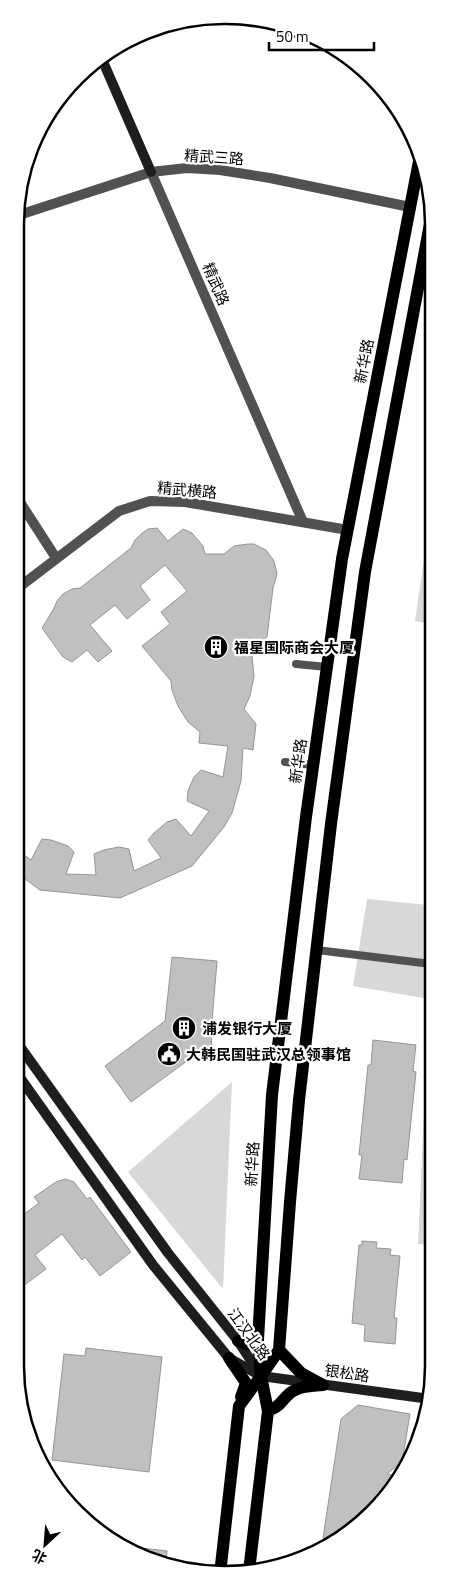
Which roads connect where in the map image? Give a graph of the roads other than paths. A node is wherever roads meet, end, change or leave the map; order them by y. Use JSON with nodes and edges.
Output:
{"nodes":[{"id":1,"x":104,"y":64,"type":"edge"},
{"id":2,"x":417,"y":170,"type":"edge"},
{"id":3,"x":152,"y":172,"type":"junction"},
{"id":4,"x":410,"y":207,"type":"junction"},
{"id":5,"x":24,"y":213,"type":"edge"},
{"id":6,"x":425,"y":251,"type":"edge"},
{"id":7,"x":24,"y":508,"type":"edge"},
{"id":8,"x":303,"y":522,"type":"junction"},
{"id":9,"x":348,"y":530,"type":"junction"},
{"id":10,"x":56,"y":558,"type":"junction"},
{"id":11,"x":24,"y":583,"type":"edge"},
{"id":12,"x":296,"y":664,"type":"dead end"},
{"id":13,"x":327,"y":667,"type":"junction"},
{"id":14,"x":285,"y":762,"type":"dead end"},
{"id":15,"x":313,"y":765,"type":"junction"},
{"id":16,"x":317,"y":950,"type":"junction"},
{"id":17,"x":425,"y":963,"type":"edge"},
{"id":18,"x":24,"y":1052,"type":"edge"},
{"id":19,"x":24,"y":1083,"type":"edge"},
{"id":20,"x":258,"y":1340,"type":"junction"},
{"id":21,"x":238,"y":1341,"type":"junction"},
{"id":22,"x":280,"y":1350,"type":"junction"},
{"id":23,"x":229,"y":1358,"type":"junction"},
{"id":24,"x":261,"y":1376,"type":"junction"},
{"id":25,"x":322,"y":1385,"type":"junction"},
{"id":26,"x":423,"y":1398,"type":"edge"},
{"id":27,"x":240,"y":1406,"type":"junction"},
{"id":28,"x":268,"y":1411,"type":"junction"},
{"id":29,"x":250,"y":1565,"type":"edge"},
{"id":30,"x":221,"y":1566,"type":"edge"}],
"edges":[{"from":1,"to":3,"type":"main road","name":"精武路"},
{"from":2,"to":4,"type":"main road","name":"新华路"},
{"from":3,"to":4,"type":"street","name":"精武三路"},
{"from":3,"to":5,"type":"street","name":"精武三路"},
{"from":3,"to":8,"type":"street","name":"精武路"},
{"from":4,"to":9,"type":"main road","name":"新华路"},
{"from":6,"to":16,"type":"main road"},
{"from":7,"to":10,"type":"street"},
{"from":8,"to":9,"type":"street","name":"精武横路"},
{"from":8,"to":10,"type":"street","name":"精武横路"},
{"from":9,"to":13,"type":"main road","name":"新华路"},
{"from":10,"to":11,"type":"street","name":"精武横路"},
{"from":12,"to":13,"type":"lane"},
{"from":13,"to":15,"type":"main road","name":"新华路"},
{"from":14,"to":15,"type":"lane"},
{"from":15,"to":20,"type":"main road","name":"新华路"},
{"from":16,"to":17,"type":"lane"},
{"from":16,"to":22,"type":"main road"},
{"from":18,"to":21,"type":"main road","name":"江汉北路"},
{"from":19,"to":23,"type":"main road","name":"江汉北路"},
{"from":20,"to":21,"type":"main road"},
{"from":20,"to":24,"type":"main road","name":"新华路"},
{"from":21,"to":24,"type":"main road","name":"江汉北路"},
{"from":22,"to":24,"type":"main road"},
{"from":22,"to":25,"type":"main road"},
{"from":23,"to":24,"type":"main road","name":"江汉北路"},
{"from":23,"to":27,"type":"main road"},
{"from":24,"to":25,"type":"main road","name":"银松路"},
{"from":24,"to":27,"type":"main road"},
{"from":24,"to":28,"type":"main road","name":"新华路"},
{"from":25,"to":26,"type":"main road","name":"银松路"},
{"from":25,"to":28,"type":"main road"},
{"from":27,"to":30,"type":"main road"},
{"from":28,"to":29,"type":"main road","name":"新华路"}]}
